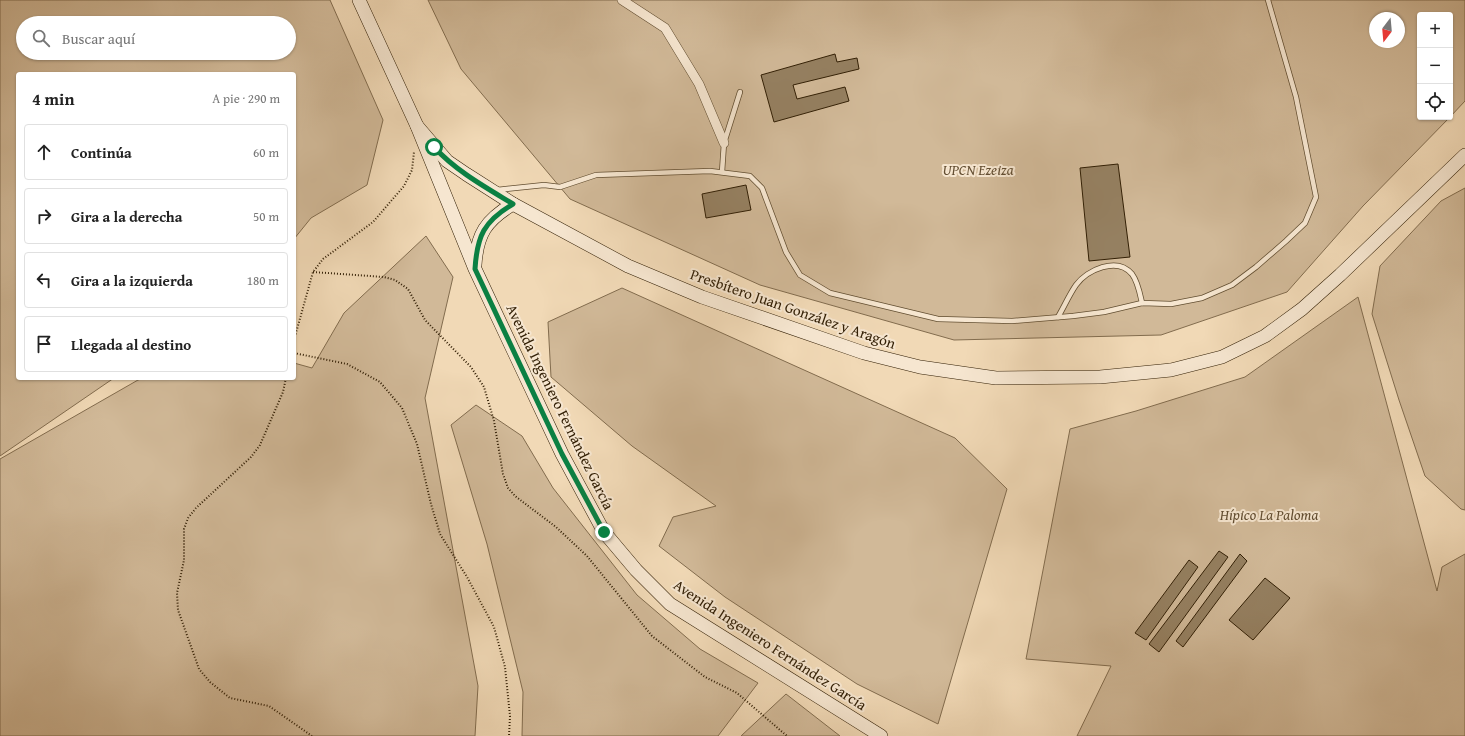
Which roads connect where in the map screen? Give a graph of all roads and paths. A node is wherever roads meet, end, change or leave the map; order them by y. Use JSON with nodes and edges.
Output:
{"nodes":[{"id":1,"x":360,"y":0,"type":"edge"},
{"id":2,"x":622,"y":0,"type":"edge"},
{"id":3,"x":1268,"y":0,"type":"edge"},
{"id":4,"x":740,"y":92,"type":"dead end"},
{"id":5,"x":417,"y":126,"type":"junction"},
{"id":6,"x":724,"y":143,"type":"junction"},
{"id":7,"x":415,"y":148,"type":"dead end"},
{"id":8,"x":1465,"y":154,"type":"edge"},
{"id":9,"x":722,"y":172,"type":"junction"},
{"id":10,"x":491,"y":191,"type":"junction"},
{"id":11,"x":513,"y":204,"type":"junction"},
{"id":12,"x":475,"y":269,"type":"junction"},
{"id":13,"x":313,"y":272,"type":"junction"},
{"id":14,"x":1142,"y":303,"type":"junction"},
{"id":15,"x":1058,"y":317,"type":"junction"},
{"id":16,"x":296,"y":333,"type":"edge"},
{"id":17,"x":296,"y":353,"type":"edge"},
{"id":18,"x":286,"y":380,"type":"edge"},
{"id":19,"x":312,"y":736,"type":"edge"},
{"id":20,"x":509,"y":736,"type":"edge"},
{"id":21,"x":787,"y":736,"type":"edge"},
{"id":22,"x":881,"y":736,"type":"edge"}],
"edges":[{"from":1,"to":5,"type":"street","name":"Avenida Ingeniero Fernández García"},
{"from":2,"to":6,"type":"street"},
{"from":3,"to":14,"type":"lane"},
{"from":4,"to":6,"type":"lane"},
{"from":5,"to":10,"type":"street","name":"Presbítero Juan González y Aragón"},
{"from":5,"to":12,"type":"street","name":"Avenida Ingeniero Fernández García"},
{"from":6,"to":9,"type":"lane"},
{"from":7,"to":13,"type":"path"},
{"from":8,"to":11,"type":"street","name":"Presbítero Juan González y Aragón"},
{"from":9,"to":10,"type":"lane"},
{"from":9,"to":15,"type":"lane"},
{"from":10,"to":11,"type":"street","name":"Presbítero Juan González y Aragón"},
{"from":11,"to":12,"type":"street"},
{"from":12,"to":22,"type":"street","name":"Avenida Ingeniero Fernández García"},
{"from":13,"to":16,"type":"path"},
{"from":13,"to":21,"type":"path"},
{"from":14,"to":15,"type":"lane"},
{"from":14,"to":15,"type":"lane"},
{"from":17,"to":20,"type":"path"},
{"from":18,"to":19,"type":"path"}]}
